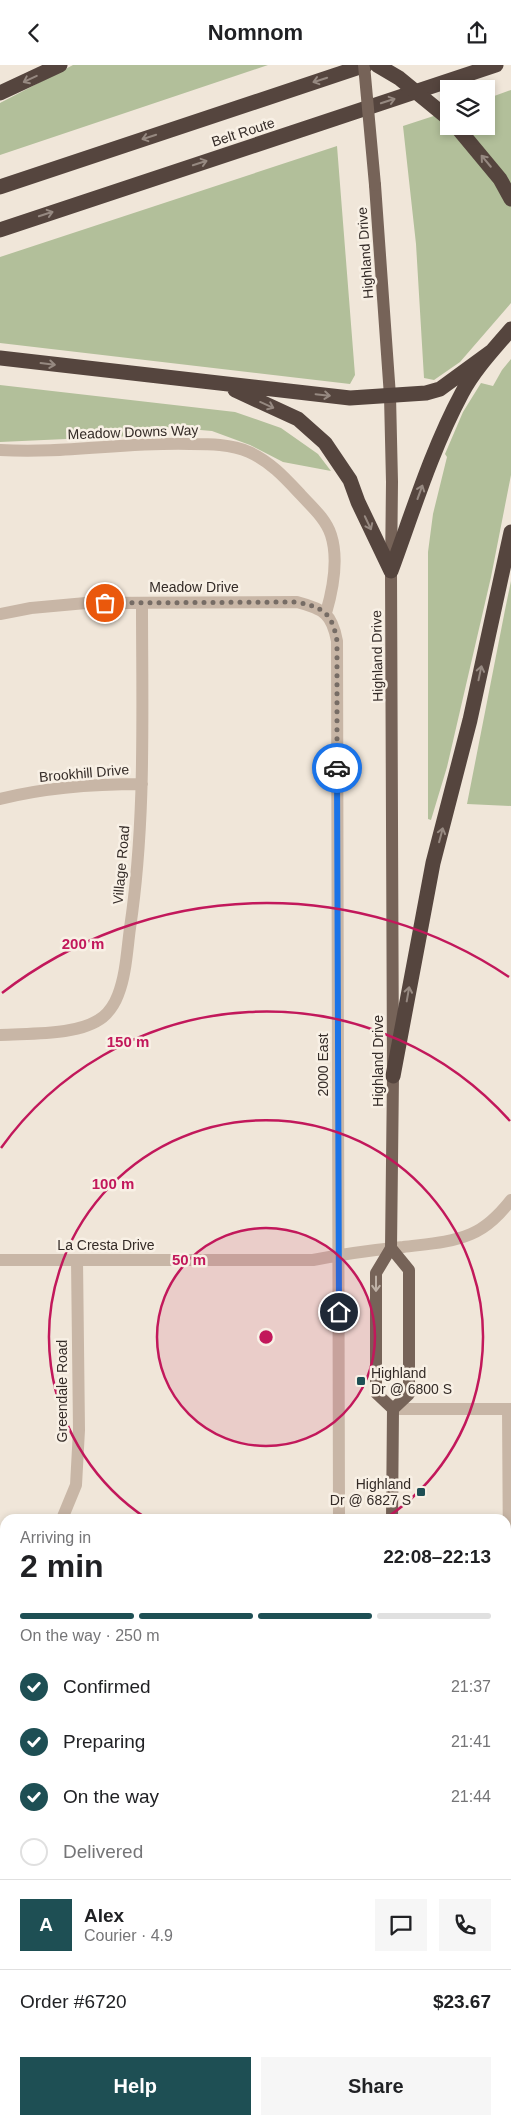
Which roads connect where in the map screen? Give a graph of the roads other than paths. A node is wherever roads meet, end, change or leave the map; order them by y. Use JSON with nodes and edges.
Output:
{"nodes":[{"id":1,"x":60,"y":65,"type":"edge"},
{"id":2,"x":365,"y":65,"type":"edge"},
{"id":3,"x":377,"y":65,"type":"edge"},
{"id":4,"x":496,"y":65,"type":"edge"},
{"id":5,"x":0,"y":93,"type":"edge"},
{"id":6,"x":440,"y":112,"type":"edge"},
{"id":7,"x":463,"y":135,"type":"edge"},
{"id":8,"x":0,"y":187,"type":"edge"},
{"id":9,"x":511,"y":199,"type":"edge"},
{"id":10,"x":0,"y":230,"type":"edge"},
{"id":11,"x":511,"y":329,"type":"edge"},
{"id":12,"x":492,"y":351,"type":"junction"},
{"id":13,"x":0,"y":358,"type":"edge"},
{"id":14,"x":222,"y":385,"type":"junction"},
{"id":15,"x":390,"y":396,"type":"junction"},
{"id":16,"x":0,"y":450,"type":"edge"},
{"id":17,"x":511,"y":532,"type":"edge"},
{"id":18,"x":391,"y":571,"type":"junction"},
{"id":19,"x":142,"y":603,"type":"junction"},
{"id":20,"x":326,"y":613,"type":"junction"},
{"id":21,"x":0,"y":614,"type":"edge"},
{"id":22,"x":142,"y":784,"type":"junction"},
{"id":23,"x":0,"y":799,"type":"edge"},
{"id":24,"x":0,"y":1035,"type":"edge"},
{"id":25,"x":393,"y":1076,"type":"junction"},
{"id":26,"x":511,"y":1200,"type":"edge"},
{"id":27,"x":391,"y":1248,"type":"junction"},
{"id":28,"x":339,"y":1255,"type":"junction"},
{"id":29,"x":0,"y":1260,"type":"edge"},
{"id":30,"x":77,"y":1261,"type":"junction"},
{"id":31,"x":393,"y":1409,"type":"junction"},
{"id":32,"x":510,"y":1409,"type":"edge"},
{"id":33,"x":64,"y":1514,"type":"edge"},
{"id":34,"x":339,"y":1514,"type":"edge"},
{"id":35,"x":392,"y":1514,"type":"edge"},
{"id":36,"x":510,"y":1514,"type":"edge"}],
"edges":[{"from":1,"to":5,"type":"highway","one_way":true},
{"from":2,"to":8,"type":"highway","name":"Belt Route","one_way":true},
{"from":2,"to":15,"type":"main road","name":"Highland Drive","bridge":true},
{"from":3,"to":6,"type":"highway","bridge":true},
{"from":10,"to":4,"type":"highway","name":"Belt Route","one_way":true},
{"from":9,"to":7,"type":"highway","one_way":true},
{"from":11,"to":12,"type":"highway"},
{"from":12,"to":15,"type":"highway"},
{"from":18,"to":12,"type":"highway","one_way":true},
{"from":13,"to":14,"type":"highway","one_way":true},
{"from":14,"to":15,"type":"highway","one_way":true},
{"from":14,"to":18,"type":"highway","one_way":true},
{"from":15,"to":18,"type":"main road","name":"Highland Drive"},
{"from":16,"to":20,"type":"street","name":"Meadow Downs Way"},
{"from":25,"to":17,"type":"highway","one_way":true},
{"from":18,"to":25,"type":"main road","name":"Highland Drive"},
{"from":19,"to":20,"type":"street","name":"Meadow Drive"},
{"from":19,"to":21,"type":"street","name":"Meadow Drive"},
{"from":19,"to":22,"type":"street","name":"Village Road"},
{"from":20,"to":28,"type":"street","name":"2000 East"},
{"from":22,"to":23,"type":"street","name":"Brookhill Drive"},
{"from":22,"to":24,"type":"street","name":"Village Road"},
{"from":25,"to":27,"type":"main road","name":"Highland Drive"},
{"from":26,"to":27,"type":"street","name":"La Cresta Drive"},
{"from":27,"to":28,"type":"street","name":"La Cresta Drive"},
{"from":27,"to":31,"type":"main road","one_way":true},
{"from":27,"to":31,"type":"main road"},
{"from":28,"to":30,"type":"street","name":"La Cresta Drive"},
{"from":28,"to":34,"type":"street","name":"2000 East"},
{"from":29,"to":30,"type":"street","name":"La Cresta Drive"},
{"from":30,"to":33,"type":"street","name":"Greendale Road"},
{"from":31,"to":32,"type":"street"},
{"from":31,"to":35,"type":"main road"},
{"from":32,"to":36,"type":"street"}]}
